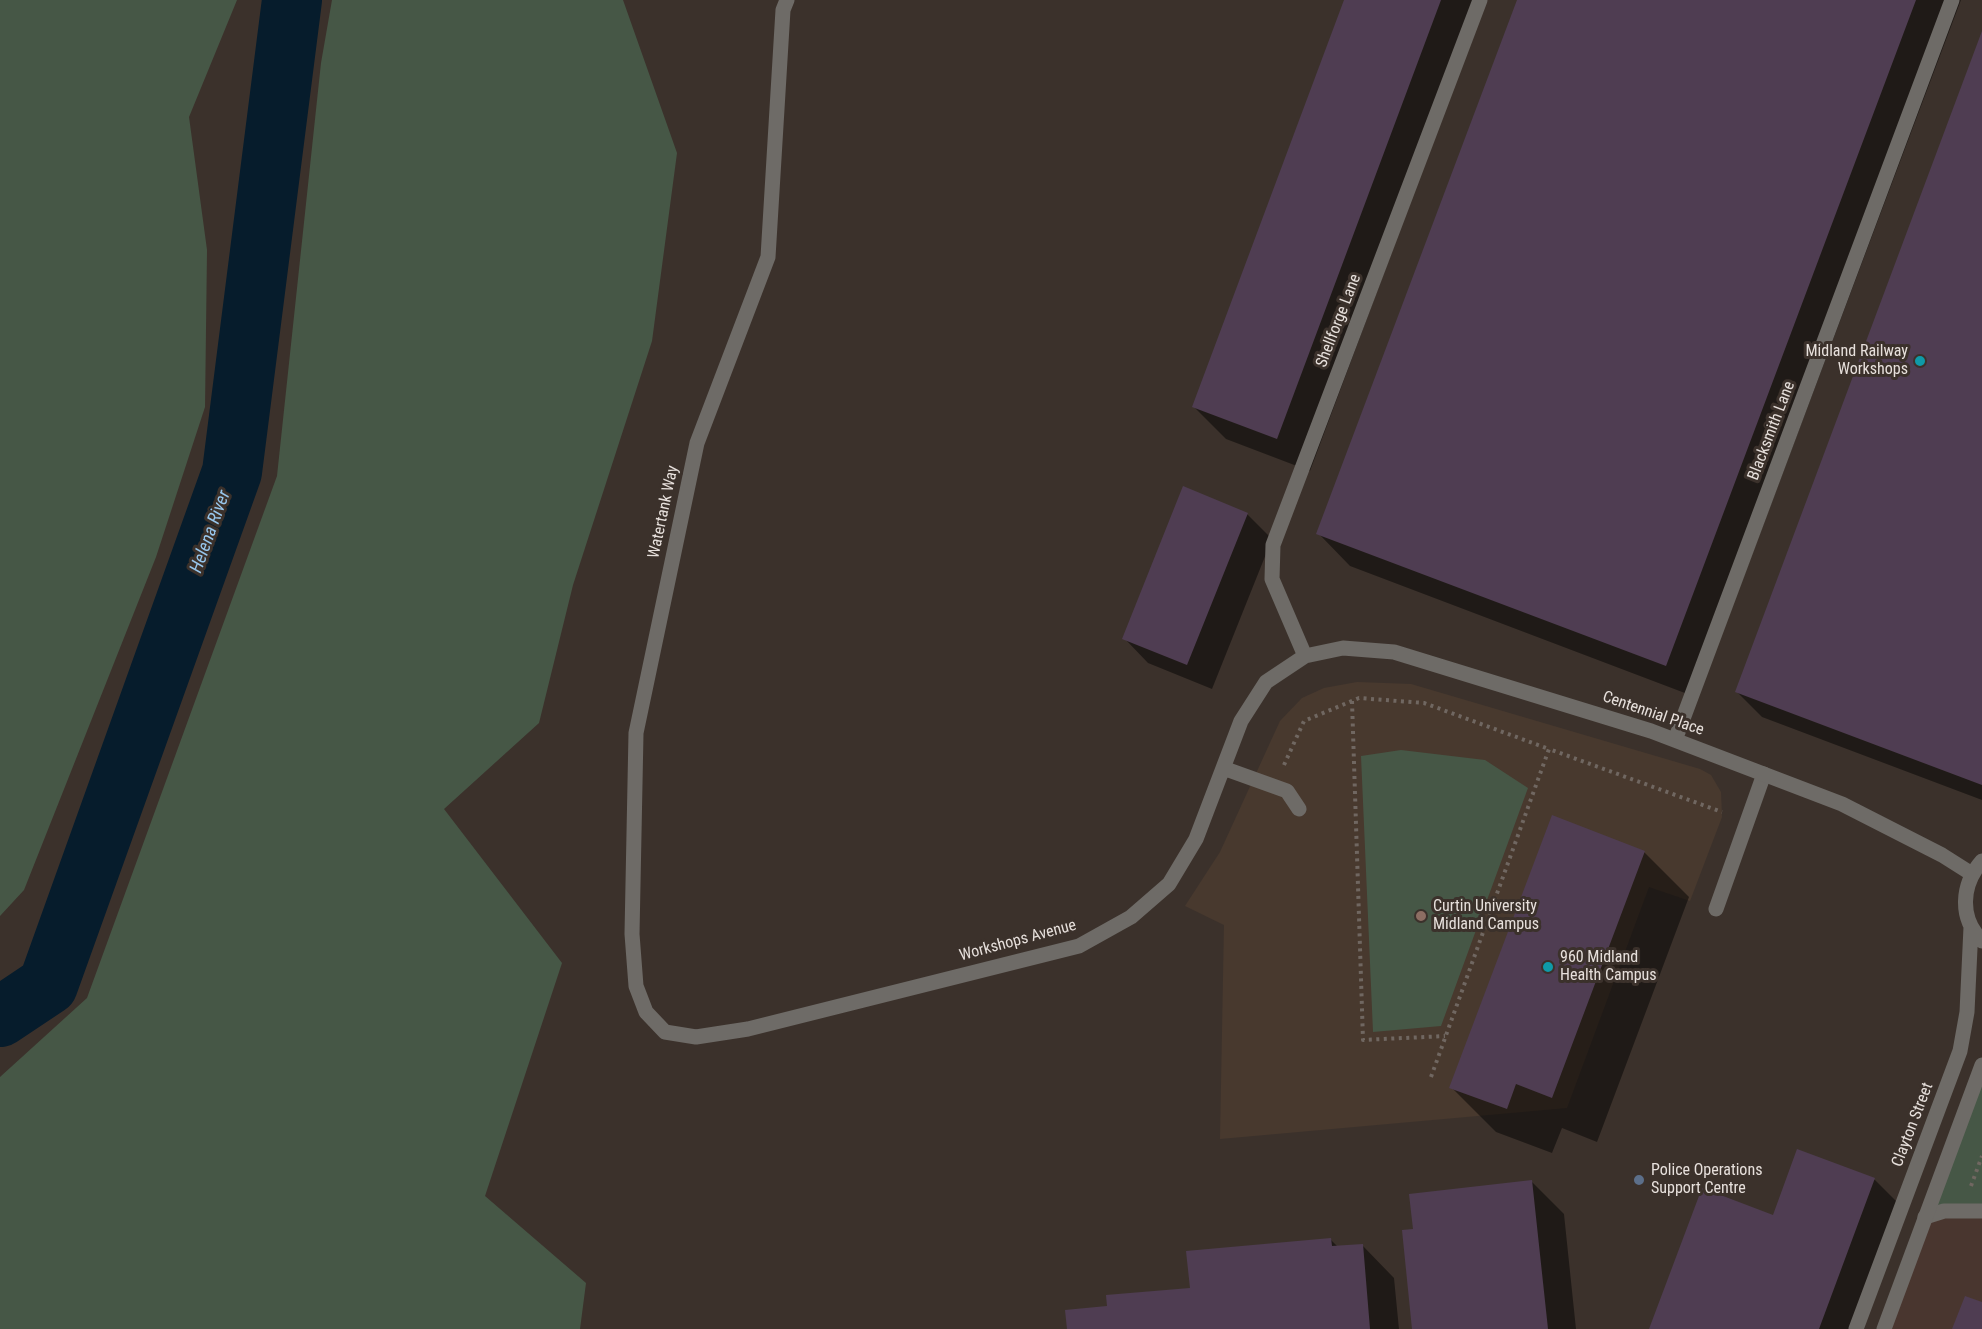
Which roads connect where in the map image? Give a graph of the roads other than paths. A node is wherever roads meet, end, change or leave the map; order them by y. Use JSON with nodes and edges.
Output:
{"nodes":[{"id":1,"x":788,"y":0,"type":"edge"},
{"id":2,"x":1480,"y":0,"type":"edge"},
{"id":3,"x":1952,"y":0,"type":"edge"},
{"id":4,"x":1305,"y":656,"type":"junction"},
{"id":5,"x":1675,"y":740,"type":"junction"},
{"id":6,"x":1223,"y":768,"type":"junction"},
{"id":7,"x":1764,"y":774,"type":"junction"},
{"id":8,"x":1299,"y":809,"type":"dead end"},
{"id":9,"x":1982,"y":861,"type":"edge"},
{"id":10,"x":1972,"y":874,"type":"junction"},
{"id":11,"x":1716,"y":909,"type":"dead end"},
{"id":12,"x":1971,"y":927,"type":"junction"},
{"id":13,"x":1982,"y":941,"type":"edge"},
{"id":14,"x":665,"y":1032,"type":"joint"},
{"id":15,"x":1982,"y":1065,"type":"edge"},
{"id":16,"x":1982,"y":1211,"type":"edge"},
{"id":17,"x":1925,"y":1217,"type":"junction"},
{"id":18,"x":1856,"y":1329,"type":"edge"},
{"id":19,"x":1884,"y":1329,"type":"edge"}],
"edges":[{"from":1,"to":14,"type":"street","name":"Watertank Way"},
{"from":2,"to":4,"type":"street","name":"Shellforge Lane"},
{"from":3,"to":5,"type":"street","name":"Blacksmith Lane"},
{"from":4,"to":5,"type":"street","name":"Centennial Place"},
{"from":4,"to":6,"type":"street","name":"Workshops Avenue"},
{"from":5,"to":7,"type":"street","name":"Centennial Place"},
{"from":6,"to":8,"type":"street"},
{"from":6,"to":14,"type":"street","name":"Workshops Avenue"},
{"from":7,"to":10,"type":"street","name":"Centennial Place"},
{"from":7,"to":11,"type":"street"},
{"from":9,"to":10,"type":"street"},
{"from":10,"to":12,"type":"street"},
{"from":12,"to":13,"type":"street"},
{"from":12,"to":18,"type":"street","name":"Clayton Street"},
{"from":15,"to":17,"type":"street"},
{"from":16,"to":17,"type":"street"},
{"from":17,"to":19,"type":"street"}]}
